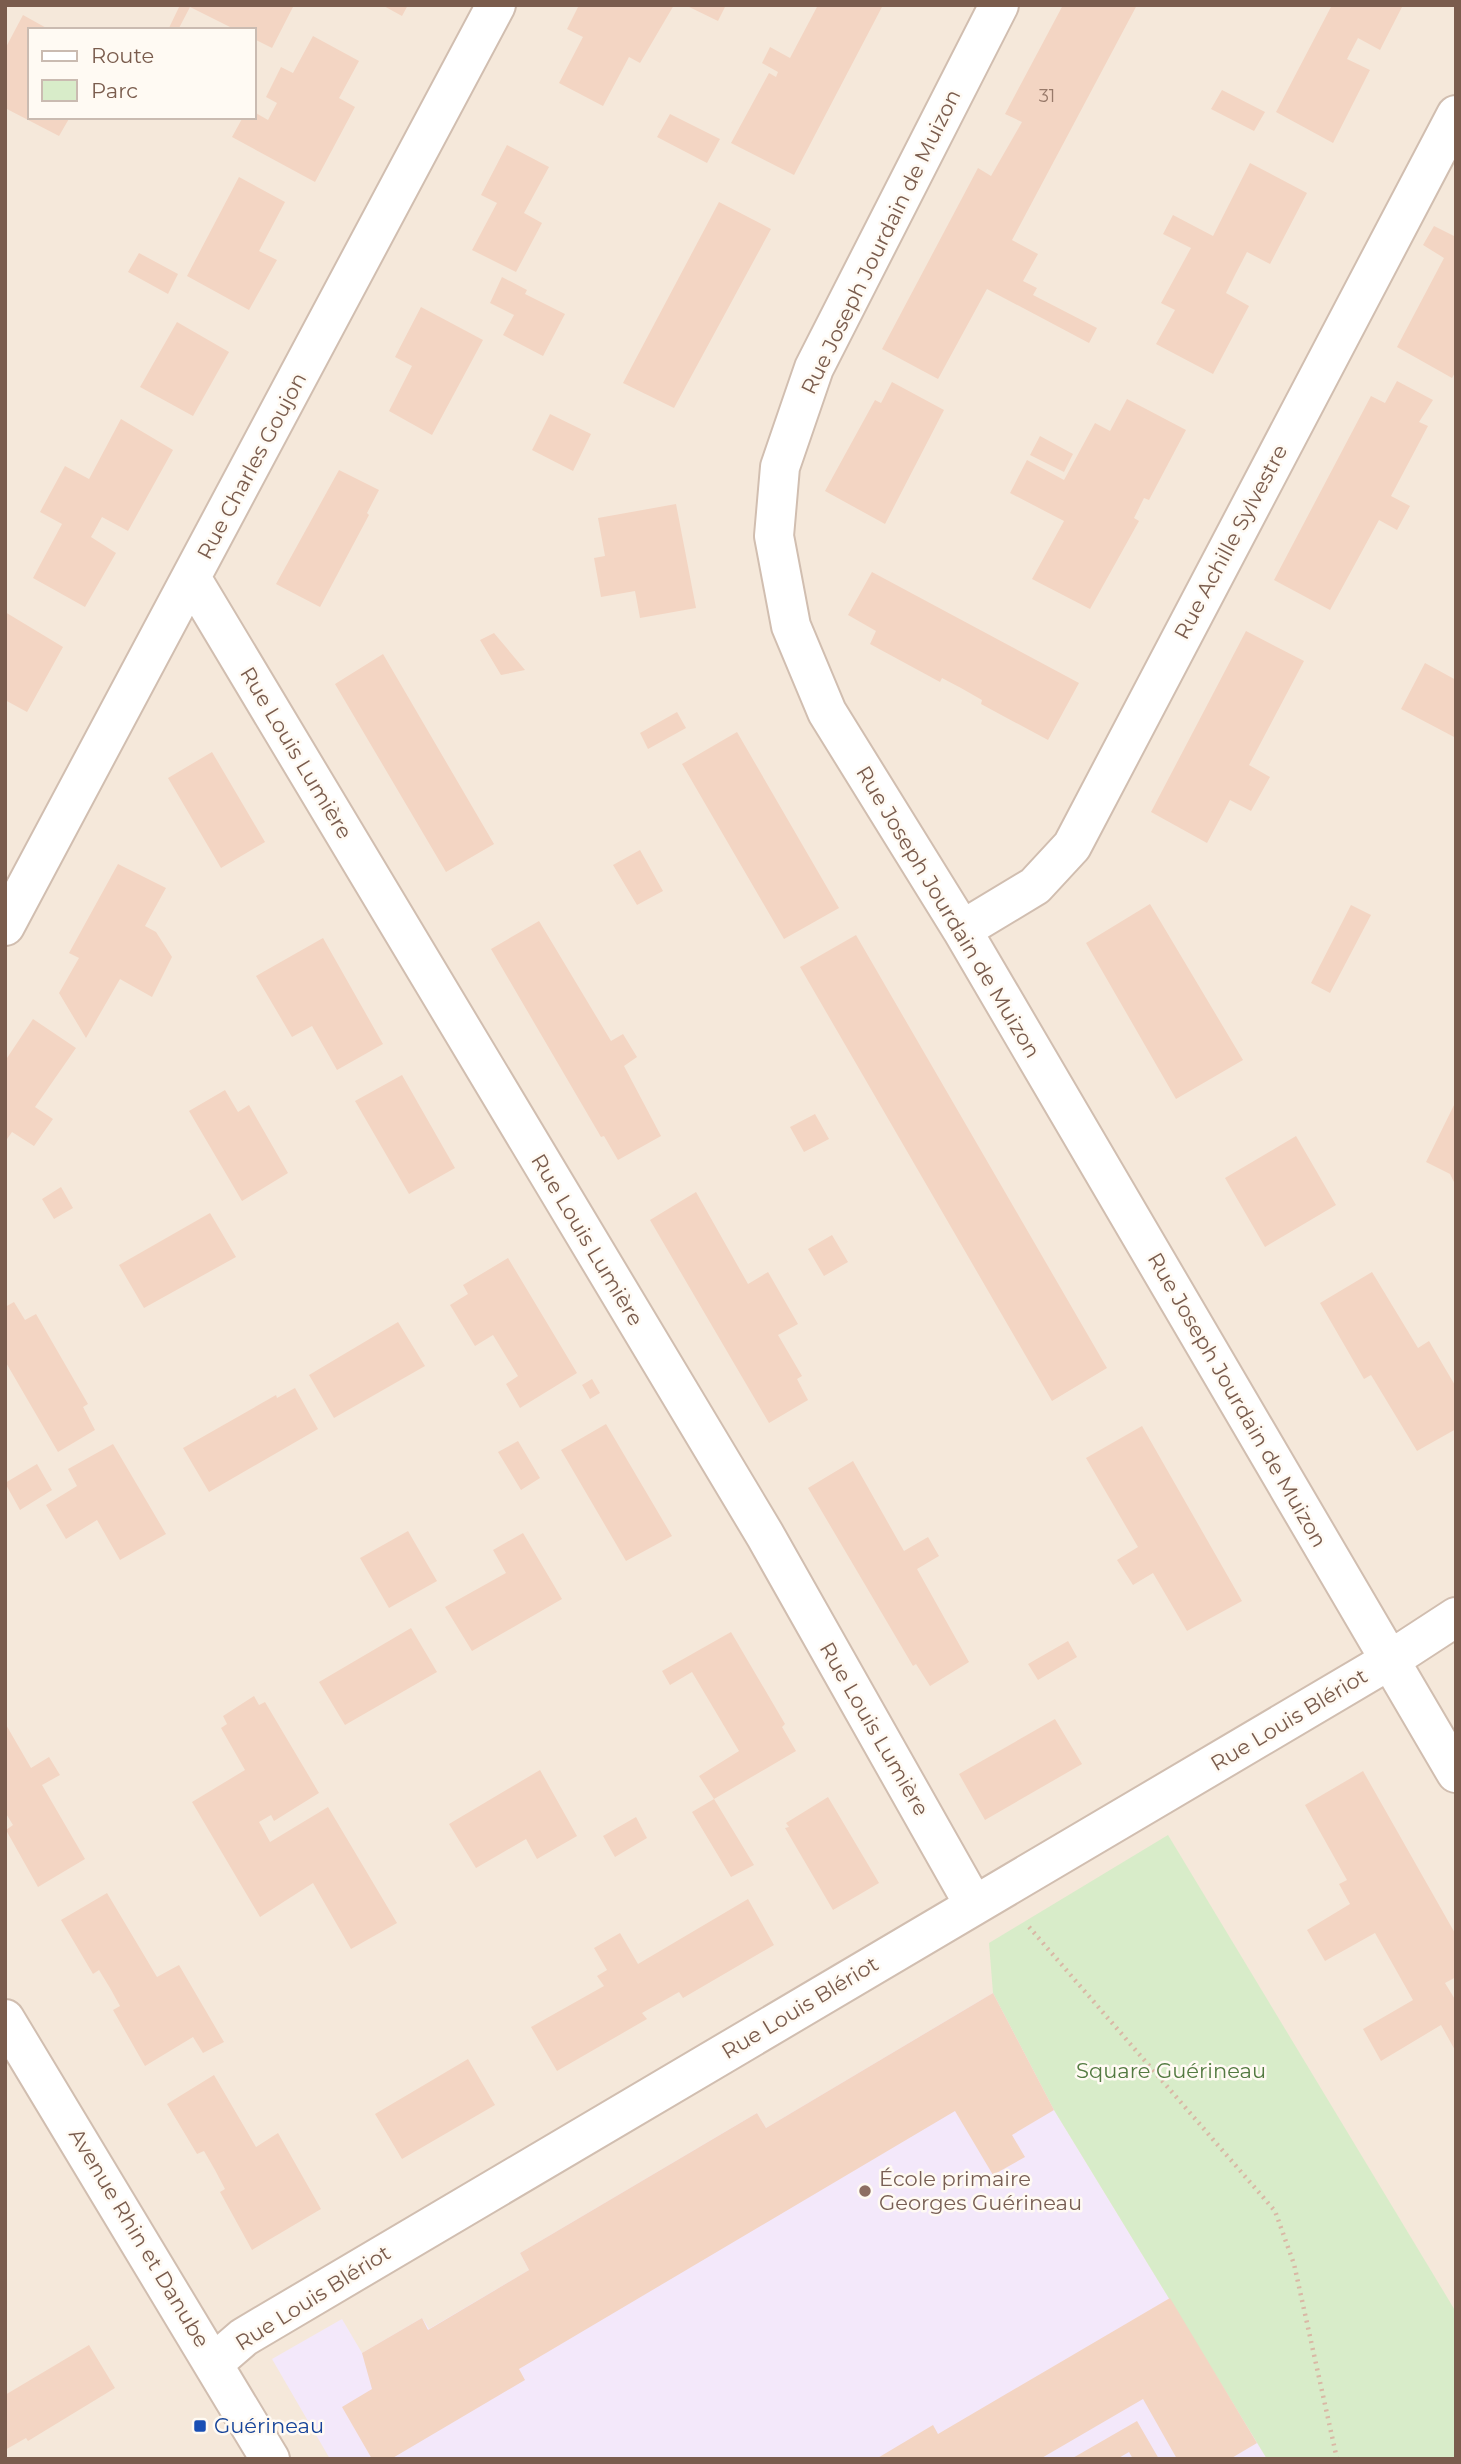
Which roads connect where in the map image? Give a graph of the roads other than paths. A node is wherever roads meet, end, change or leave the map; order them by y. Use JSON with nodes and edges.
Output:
{"nodes":[{"id":1,"x":495,"y":5,"type":"edge"},
{"id":2,"x":999,"y":5,"type":"edge"},
{"id":3,"x":1456,"y":115,"type":"edge"},
{"id":4,"x":192,"y":579,"type":"junction"},
{"id":5,"x":5,"y":926,"type":"edge"},
{"id":6,"x":962,"y":930,"type":"junction"},
{"id":7,"x":1456,"y":1617,"type":"edge"},
{"id":8,"x":1390,"y":1660,"type":"junction"},
{"id":9,"x":1456,"y":1773,"type":"edge"},
{"id":10,"x":986,"y":1898,"type":"junction"},
{"id":11,"x":5,"y":2019,"type":"edge"},
{"id":12,"x":215,"y":2362,"type":"junction"},
{"id":13,"x":270,"y":2459,"type":"edge"}],
"edges":[{"from":1,"to":4,"type":"street","name":"Rue Charles Goujon"},
{"from":2,"to":6,"type":"street","name":"Rue Joseph Jourdain de Muizon"},
{"from":3,"to":6,"type":"street","name":"Rue Achille Sylvestre"},
{"from":4,"to":5,"type":"street","name":"Rue Charles Goujon"},
{"from":4,"to":10,"type":"street","name":"Rue Louis Lumière"},
{"from":6,"to":8,"type":"street","name":"Rue Joseph Jourdain de Muizon"},
{"from":7,"to":8,"type":"street","name":"Rue Louis Blériot"},
{"from":8,"to":9,"type":"street","name":"Rue Joseph Jourdain de Muizon"},
{"from":8,"to":10,"type":"street","name":"Rue Louis Blériot"},
{"from":10,"to":12,"type":"street","name":"Rue Louis Blériot"},
{"from":11,"to":12,"type":"street","name":"Avenue Rhin et Danube"},
{"from":12,"to":13,"type":"street","name":"Avenue Rhin et Danube"}]}
